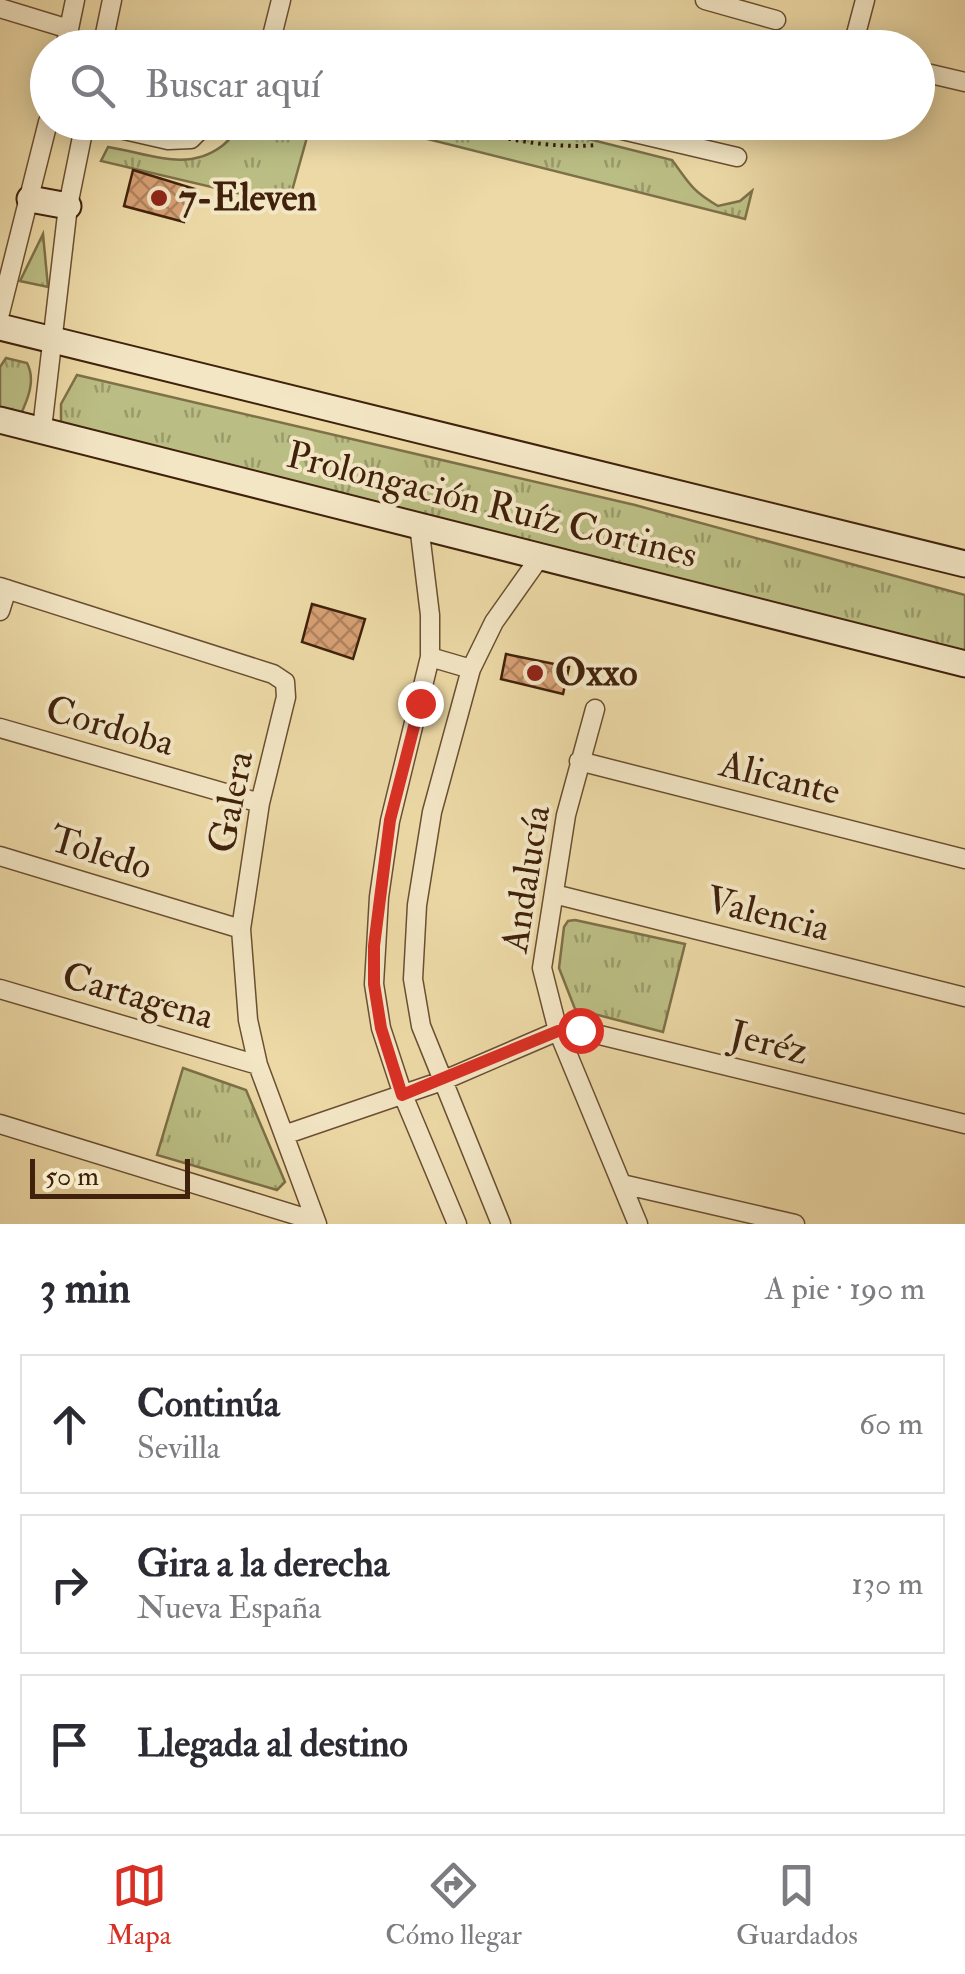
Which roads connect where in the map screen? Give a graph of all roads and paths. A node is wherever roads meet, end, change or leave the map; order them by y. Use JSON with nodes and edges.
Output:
{"nodes":[{"id":1,"x":75,"y":0,"type":"edge"},
{"id":2,"x":112,"y":0,"type":"edge"},
{"id":3,"x":281,"y":0,"type":"edge"},
{"id":4,"x":705,"y":0,"type":"edge"},
{"id":5,"x":865,"y":0,"type":"edge"},
{"id":6,"x":728,"y":3,"type":"edge"},
{"id":7,"x":0,"y":8,"type":"edge"},
{"id":8,"x":776,"y":20,"type":"dead end"},
{"id":9,"x":49,"y":30,"type":"edge"},
{"id":10,"x":69,"y":30,"type":"edge"},
{"id":11,"x":106,"y":30,"type":"edge"},
{"id":12,"x":274,"y":30,"type":"edge"},
{"id":13,"x":857,"y":30,"type":"edge"},
{"id":14,"x":935,"y":75,"type":"edge"},
{"id":15,"x":965,"y":82,"type":"edge"},
{"id":16,"x":44,"y":140,"type":"edge"},
{"id":17,"x":83,"y":140,"type":"edge"},
{"id":18,"x":524,"y":140,"type":"edge"},
{"id":19,"x":665,"y":140,"type":"edge"},
{"id":20,"x":608,"y":144,"type":"dead end"},
{"id":21,"x":737,"y":157,"type":"dead end"},
{"id":22,"x":30,"y":199,"type":"junction"},
{"id":23,"x":68,"y":206,"type":"junction"},
{"id":24,"x":0,"y":314,"type":"edge"},
{"id":25,"x":0,"y":327,"type":"edge"},
{"id":26,"x":52,"y":340,"type":"junction"},
{"id":27,"x":0,"y":420,"type":"edge"},
{"id":28,"x":42,"y":429,"type":"junction"},
{"id":29,"x":419,"y":525,"type":"junction"},
{"id":30,"x":540,"y":557,"type":"junction"},
{"id":31,"x":965,"y":564,"type":"edge"},
{"id":32,"x":3,"y":588,"type":"edge"},
{"id":33,"x":0,"y":611,"type":"edge"},
{"id":34,"x":430,"y":657,"type":"junction"},
{"id":35,"x":965,"y":664,"type":"edge"},
{"id":36,"x":471,"y":668,"type":"junction"},
{"id":37,"x":595,"y":708,"type":"dead end"},
{"id":38,"x":0,"y":728,"type":"edge"},
{"id":39,"x":579,"y":761,"type":"junction"},
{"id":40,"x":260,"y":804,"type":"junction"},
{"id":41,"x":0,"y":856,"type":"edge"},
{"id":42,"x":965,"y":859,"type":"edge"},
{"id":43,"x":554,"y":894,"type":"junction"},
{"id":44,"x":241,"y":929,"type":"junction"},
{"id":45,"x":0,"y":989,"type":"edge"},
{"id":46,"x":965,"y":997,"type":"edge"},
{"id":47,"x":558,"y":1031,"type":"junction"},
{"id":48,"x":258,"y":1065,"type":"junction"},
{"id":49,"x":442,"y":1081,"type":"junction"},
{"id":50,"x":402,"y":1095,"type":"junction"},
{"id":51,"x":0,"y":1124,"type":"edge"},
{"id":52,"x":965,"y":1124,"type":"edge"},
{"id":53,"x":284,"y":1135,"type":"junction"},
{"id":54,"x":622,"y":1184,"type":"junction"},
{"id":55,"x":316,"y":1223,"type":"edge"},
{"id":56,"x":457,"y":1224,"type":"edge"},
{"id":57,"x":502,"y":1224,"type":"edge"},
{"id":58,"x":638,"y":1224,"type":"edge"},
{"id":59,"x":795,"y":1224,"type":"edge"}],
"edges":[{"from":1,"to":10,"type":"street"},
{"from":2,"to":11,"type":"street"},
{"from":3,"to":12,"type":"street"},
{"from":4,"to":6,"type":"street"},
{"from":5,"to":13,"type":"street"},
{"from":6,"to":8,"type":"street"},
{"from":7,"to":9,"type":"street"},
{"from":14,"to":15,"type":"street"},
{"from":16,"to":22,"type":"street"},
{"from":17,"to":23,"type":"street"},
{"from":18,"to":20,"type":"path"},
{"from":19,"to":21,"type":"street"},
{"from":22,"to":23,"type":"main road"},
{"from":22,"to":24,"type":"street"},
{"from":23,"to":26,"type":"street"},
{"from":25,"to":26,"type":"main road","name":"Prolongación Ruíz Cortines"},
{"from":26,"to":28,"type":"street"},
{"from":26,"to":31,"type":"main road","name":"Prolongación Ruíz Cortines"},
{"from":27,"to":28,"type":"main road","name":"Prolongación Ruíz Cortines"},
{"from":28,"to":29,"type":"main road","name":"Prolongación Ruíz Cortines"},
{"from":29,"to":30,"type":"main road","name":"Prolongación Ruíz Cortines"},
{"from":29,"to":34,"type":"street"},
{"from":30,"to":35,"type":"main road","name":"Prolongación Ruíz Cortines"},
{"from":30,"to":36,"type":"street"},
{"from":32,"to":33,"type":"street"},
{"from":32,"to":40,"type":"street","name":"Galera"},
{"from":34,"to":36,"type":"street"},
{"from":34,"to":50,"type":"street"},
{"from":36,"to":49,"type":"street"},
{"from":37,"to":39,"type":"street","name":"Andalucía"},
{"from":38,"to":40,"type":"street","name":"Cordoba"},
{"from":39,"to":42,"type":"street","name":"Alicante"},
{"from":39,"to":43,"type":"street","name":"Andalucía"},
{"from":40,"to":44,"type":"street","name":"Galera"},
{"from":41,"to":44,"type":"street","name":"Toledo"},
{"from":43,"to":46,"type":"street","name":"Valencia"},
{"from":43,"to":47,"type":"street","name":"Andalucía"},
{"from":44,"to":48,"type":"street","name":"Galera"},
{"from":45,"to":48,"type":"street","name":"Cartagena"},
{"from":47,"to":49,"type":"street"},
{"from":47,"to":52,"type":"street","name":"Jeréz"},
{"from":47,"to":54,"type":"street","name":"Andalucía"},
{"from":48,"to":53,"type":"street","name":"Galera"},
{"from":49,"to":50,"type":"street"},
{"from":49,"to":57,"type":"street"},
{"from":50,"to":53,"type":"street"},
{"from":50,"to":56,"type":"street"},
{"from":51,"to":55,"type":"street"},
{"from":53,"to":55,"type":"street","name":"Galera"},
{"from":54,"to":58,"type":"street","name":"Andalucía"},
{"from":54,"to":59,"type":"street"}]}
